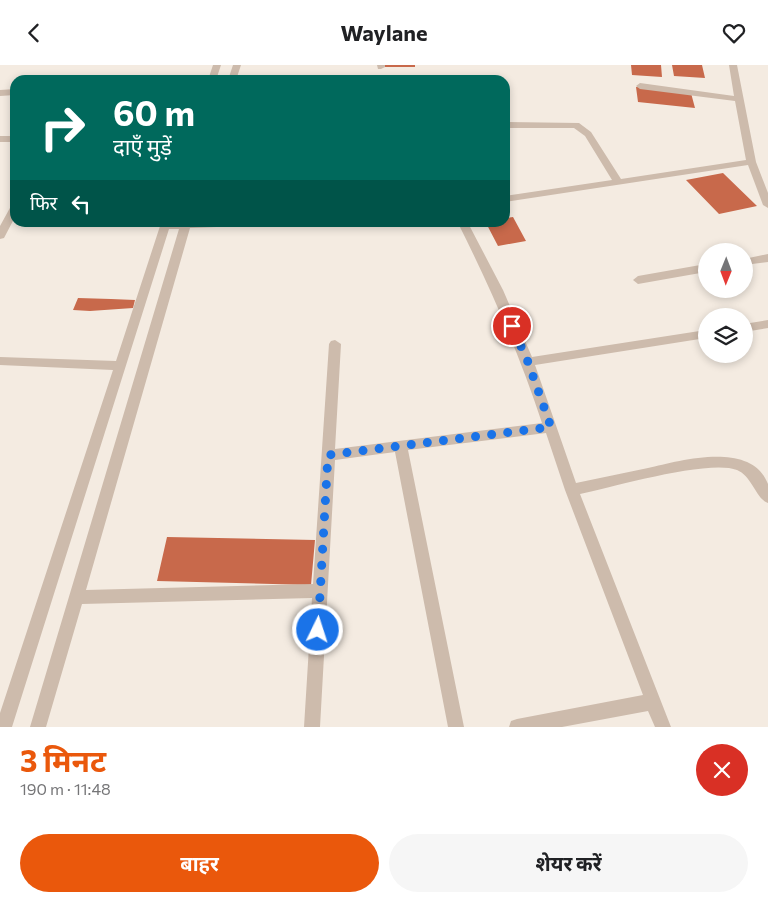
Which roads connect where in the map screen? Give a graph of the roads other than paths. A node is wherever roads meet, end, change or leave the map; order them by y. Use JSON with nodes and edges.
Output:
{"nodes":[{"id":1,"x":733,"y":65,"type":"edge"},
{"id":2,"x":640,"y":86,"type":"dead end"},
{"id":3,"x":739,"y":99,"type":"junction"},
{"id":4,"x":510,"y":125,"type":"edge"},
{"id":5,"x":751,"y":162,"type":"junction"},
{"id":6,"x":618,"y":181,"type":"junction"},
{"id":7,"x":510,"y":198,"type":"edge"},
{"id":8,"x":768,"y":205,"type":"edge"},
{"id":9,"x":10,"y":217,"type":"edge"},
{"id":10,"x":165,"y":227,"type":"edge"},
{"id":11,"x":184,"y":227,"type":"edge"},
{"id":12,"x":465,"y":227,"type":"edge"},
{"id":13,"x":1,"y":232,"type":"edge"},
{"id":14,"x":768,"y":258,"type":"edge"},
{"id":15,"x":753,"y":260,"type":"edge"},
{"id":16,"x":698,"y":269,"type":"edge"},
{"id":17,"x":638,"y":280,"type":"dead end"},
{"id":18,"x":768,"y":324,"type":"edge"},
{"id":19,"x":753,"y":326,"type":"edge"},
{"id":20,"x":698,"y":334,"type":"edge"},
{"id":21,"x":335,"y":343,"type":"dead end"},
{"id":22,"x":0,"y":361,"type":"edge"},
{"id":23,"x":528,"y":362,"type":"junction"},
{"id":24,"x":120,"y":366,"type":"junction"},
{"id":25,"x":551,"y":427,"type":"junction"},
{"id":26,"x":401,"y":447,"type":"junction"},
{"id":27,"x":328,"y":455,"type":"junction"},
{"id":28,"x":572,"y":490,"type":"junction"},
{"id":29,"x":768,"y":497,"type":"edge"},
{"id":30,"x":320,"y":591,"type":"junction"},
{"id":31,"x":75,"y":597,"type":"junction"},
{"id":32,"x":652,"y":702,"type":"junction"},
{"id":33,"x":4,"y":727,"type":"edge"},
{"id":34,"x":38,"y":727,"type":"edge"},
{"id":35,"x":312,"y":727,"type":"edge"},
{"id":36,"x":456,"y":727,"type":"edge"},
{"id":37,"x":517,"y":727,"type":"edge"},
{"id":38,"x":662,"y":727,"type":"edge"}],
"edges":[{"from":1,"to":3,"type":"street"},
{"from":2,"to":3,"type":"street"},
{"from":3,"to":5,"type":"street"},
{"from":4,"to":6,"type":"street"},
{"from":5,"to":6,"type":"street"},
{"from":5,"to":8,"type":"street"},
{"from":6,"to":7,"type":"street"},
{"from":9,"to":13,"type":"street"},
{"from":10,"to":24,"type":"street"},
{"from":11,"to":31,"type":"street"},
{"from":12,"to":23,"type":"street"},
{"from":14,"to":15,"type":"street"},
{"from":16,"to":17,"type":"street"},
{"from":18,"to":19,"type":"street"},
{"from":20,"to":23,"type":"street"},
{"from":21,"to":27,"type":"street"},
{"from":22,"to":24,"type":"street"},
{"from":23,"to":25,"type":"street"},
{"from":24,"to":33,"type":"street"},
{"from":25,"to":26,"type":"street"},
{"from":25,"to":28,"type":"street"},
{"from":26,"to":27,"type":"street"},
{"from":26,"to":36,"type":"street"},
{"from":27,"to":30,"type":"street"},
{"from":28,"to":29,"type":"street"},
{"from":28,"to":32,"type":"street"},
{"from":30,"to":31,"type":"street"},
{"from":30,"to":35,"type":"street"},
{"from":31,"to":34,"type":"street"},
{"from":32,"to":37,"type":"street"},
{"from":32,"to":38,"type":"street"}]}
